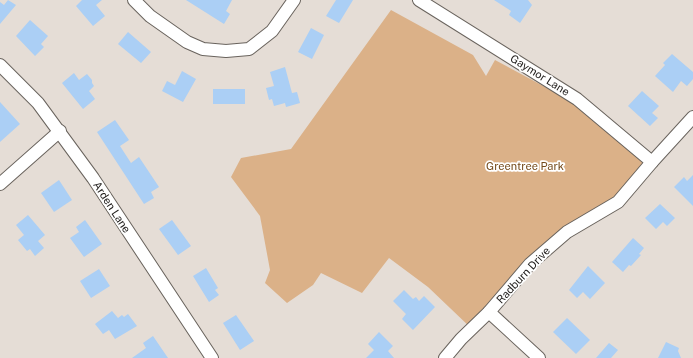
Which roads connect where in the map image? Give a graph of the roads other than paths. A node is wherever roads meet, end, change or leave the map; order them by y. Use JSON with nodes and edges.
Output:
{"nodes":[{"id":1,"x":134,"y":0,"type":"edge"},
{"id":2,"x":294,"y":0,"type":"edge"},
{"id":3,"x":419,"y":0,"type":"edge"},
{"id":4,"x":0,"y":65,"type":"edge"},
{"id":5,"x":693,"y":117,"type":"edge"},
{"id":6,"x":60,"y":131,"type":"junction"},
{"id":7,"x":652,"y":162,"type":"junction"},
{"id":8,"x":0,"y":184,"type":"edge"},
{"id":9,"x":489,"y":312,"type":"junction"},
{"id":10,"x":212,"y":358,"type":"edge"},
{"id":11,"x":445,"y":358,"type":"edge"},
{"id":12,"x":539,"y":358,"type":"edge"}],
"edges":[{"from":1,"to":2,"type":"street"},
{"from":3,"to":7,"type":"street","name":"Gaymor Lane"},
{"from":4,"to":6,"type":"street","name":"Arden Lane"},
{"from":5,"to":7,"type":"street","name":"Radburn Drive"},
{"from":6,"to":8,"type":"street"},
{"from":6,"to":10,"type":"street","name":"Arden Lane"},
{"from":7,"to":9,"type":"street","name":"Radburn Drive"},
{"from":9,"to":11,"type":"street","name":"Radburn Drive"},
{"from":9,"to":12,"type":"street"}]}
